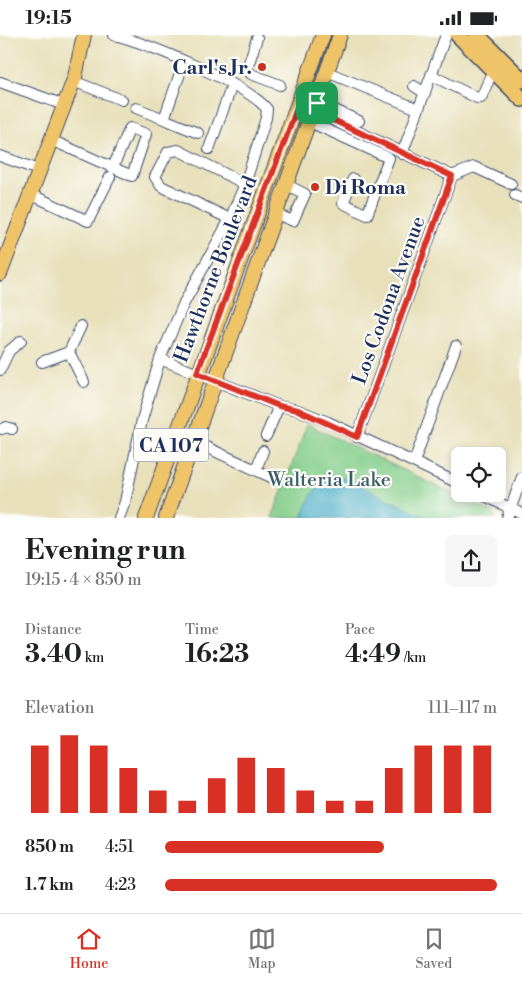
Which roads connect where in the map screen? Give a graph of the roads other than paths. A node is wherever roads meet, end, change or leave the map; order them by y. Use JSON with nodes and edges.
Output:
{"nodes":[{"id":1,"x":84,"y":35,"type":"edge"},
{"id":2,"x":114,"y":35,"type":"edge"},
{"id":3,"x":323,"y":35,"type":"edge"},
{"id":4,"x":340,"y":35,"type":"edge"},
{"id":5,"x":446,"y":35,"type":"edge"},
{"id":6,"x":458,"y":35,"type":"edge"},
{"id":7,"x":477,"y":35,"type":"edge"},
{"id":8,"x":257,"y":37,"type":"dead end"},
{"id":9,"x":184,"y":62,"type":"junction"},
{"id":10,"x":493,"y":69,"type":"junction"},
{"id":11,"x":327,"y":73,"type":"junction"},
{"id":12,"x":431,"y":75,"type":"junction"},
{"id":13,"x":522,"y":80,"type":"edge"},
{"id":14,"x":73,"y":81,"type":"junction"},
{"id":15,"x":0,"y":82,"type":"edge"},
{"id":16,"x":232,"y":85,"type":"junction"},
{"id":17,"x":280,"y":85,"type":"dead end"},
{"id":18,"x":414,"y":86,"type":"dead end"},
{"id":19,"x":424,"y":93,"type":"junction"},
{"id":20,"x":302,"y":95,"type":"junction"},
{"id":21,"x":522,"y":99,"type":"edge"},
{"id":22,"x":122,"y":100,"type":"dead end"},
{"id":23,"x":64,"y":105,"type":"junction"},
{"id":24,"x":136,"y":108,"type":"dead end"},
{"id":25,"x":418,"y":109,"type":"junction"},
{"id":26,"x":314,"y":112,"type":"junction"},
{"id":27,"x":164,"y":119,"type":"junction"},
{"id":28,"x":359,"y":121,"type":"dead end"},
{"id":29,"x":198,"y":133,"type":"dead end"},
{"id":30,"x":51,"y":140,"type":"junction"},
{"id":31,"x":209,"y":149,"type":"dead end"},
{"id":32,"x":402,"y":154,"type":"junction"},
{"id":33,"x":0,"y":156,"type":"edge"},
{"id":34,"x":39,"y":170,"type":"junction"},
{"id":35,"x":452,"y":176,"type":"junction"},
{"id":36,"x":354,"y":179,"type":"dead end"},
{"id":37,"x":245,"y":184,"type":"junction"},
{"id":38,"x":511,"y":184,"type":"dead end"},
{"id":39,"x":287,"y":185,"type":"junction"},
{"id":40,"x":30,"y":193,"type":"junction"},
{"id":41,"x":276,"y":214,"type":"junction"},
{"id":42,"x":230,"y":219,"type":"junction"},
{"id":43,"x":0,"y":274,"type":"edge"},
{"id":44,"x":81,"y":326,"type":"dead end"},
{"id":45,"x":21,"y":341,"type":"dead end"},
{"id":46,"x":456,"y":346,"type":"dead end"},
{"id":47,"x":69,"y":352,"type":"junction"},
{"id":48,"x":160,"y":359,"type":"junction"},
{"id":49,"x":42,"y":362,"type":"dead end"},
{"id":50,"x":0,"y":370,"type":"edge"},
{"id":51,"x":197,"y":373,"type":"junction"},
{"id":52,"x":216,"y":381,"type":"junction"},
{"id":53,"x":84,"y":382,"type":"dead end"},
{"id":54,"x":279,"y":406,"type":"junction"},
{"id":55,"x":266,"y":436,"type":"dead end"},
{"id":56,"x":357,"y":437,"type":"junction"},
{"id":57,"x":193,"y":441,"type":"junction"},
{"id":58,"x":263,"y":451,"type":"dead end"},
{"id":59,"x":414,"y":462,"type":"junction"},
{"id":60,"x":256,"y":470,"type":"junction"},
{"id":61,"x":522,"y":477,"type":"edge"},
{"id":62,"x":273,"y":478,"type":"dead end"},
{"id":63,"x":451,"y":480,"type":"edge"},
{"id":64,"x":498,"y":502,"type":"edge"},
{"id":65,"x":511,"y":508,"type":"junction"},
{"id":66,"x":522,"y":514,"type":"edge"},
{"id":67,"x":119,"y":518,"type":"edge"},
{"id":68,"x":146,"y":518,"type":"edge"},
{"id":69,"x":166,"y":518,"type":"edge"},
{"id":70,"x":507,"y":518,"type":"edge"}],
"edges":[{"from":1,"to":14,"type":"main road"},
{"from":2,"to":9,"type":"street"},
{"from":3,"to":20,"type":"main road","name":"Hawthorne Boulevard","number":"CA 107"},
{"from":4,"to":11,"type":"main road","name":"Hawthorne Boulevard","number":"CA 107"},
{"from":5,"to":12,"type":"street"},
{"from":6,"to":10,"type":"highway"},
{"from":7,"to":13,"type":"highway"},
{"from":8,"to":17,"type":"street"},
{"from":9,"to":16,"type":"street"},
{"from":9,"to":27,"type":"street"},
{"from":10,"to":12,"type":"street"},
{"from":10,"to":21,"type":"highway"},
{"from":11,"to":25,"type":"street"},
{"from":11,"to":26,"type":"main road","name":"Hawthorne Boulevard","number":"CA 107"},
{"from":12,"to":19,"type":"street"},
{"from":14,"to":22,"type":"street"},
{"from":14,"to":23,"type":"main road"},
{"from":15,"to":23,"type":"street"},
{"from":16,"to":31,"type":"street"},
{"from":16,"to":37,"type":"street"},
{"from":18,"to":19,"type":"street"},
{"from":19,"to":25,"type":"street"},
{"from":20,"to":26,"type":"street"},
{"from":20,"to":51,"type":"main road","name":"Hawthorne Boulevard","number":"CA 107"},
{"from":23,"to":30,"type":"main road"},
{"from":24,"to":27,"type":"street"},
{"from":25,"to":32,"type":"street"},
{"from":26,"to":28,"type":"street"},
{"from":26,"to":32,"type":"street"},
{"from":26,"to":36,"type":"street"},
{"from":26,"to":39,"type":"main road","name":"Hawthorne Boulevard","number":"CA 107"},
{"from":27,"to":29,"type":"street"},
{"from":30,"to":34,"type":"main road"},
{"from":30,"to":40,"type":"street"},
{"from":32,"to":35,"type":"street"},
{"from":33,"to":34,"type":"street"},
{"from":34,"to":40,"type":"main road"},
{"from":35,"to":38,"type":"street"},
{"from":35,"to":56,"type":"street","name":"Los Codona Avenue"},
{"from":37,"to":42,"type":"street"},
{"from":37,"to":42,"type":"street"},
{"from":39,"to":41,"type":"main road","name":"Hawthorne Boulevard","number":"CA 107"},
{"from":39,"to":41,"type":"street"},
{"from":40,"to":43,"type":"main road"},
{"from":41,"to":52,"type":"main road","name":"Hawthorne Boulevard","number":"CA 107"},
{"from":42,"to":48,"type":"street"},
{"from":44,"to":47,"type":"street"},
{"from":45,"to":50,"type":"street"},
{"from":46,"to":59,"type":"street"},
{"from":47,"to":49,"type":"street"},
{"from":47,"to":53,"type":"street"},
{"from":48,"to":51,"type":"street"},
{"from":48,"to":67,"type":"street"},
{"from":51,"to":52,"type":"street"},
{"from":51,"to":68,"type":"main road","name":"Hawthorne Boulevard","number":"CA 107"},
{"from":52,"to":54,"type":"street"},
{"from":52,"to":57,"type":"main road","name":"Hawthorne Boulevard","number":"CA 107"},
{"from":54,"to":55,"type":"street"},
{"from":54,"to":56,"type":"street"},
{"from":56,"to":59,"type":"street"},
{"from":57,"to":60,"type":"street"},
{"from":57,"to":69,"type":"main road","name":"Hawthorne Boulevard","number":"CA 107"},
{"from":58,"to":60,"type":"street"},
{"from":59,"to":63,"type":"street"},
{"from":60,"to":62,"type":"street"},
{"from":61,"to":65,"type":"street"},
{"from":64,"to":65,"type":"street"},
{"from":65,"to":66,"type":"street"},
{"from":65,"to":70,"type":"street"}]}
